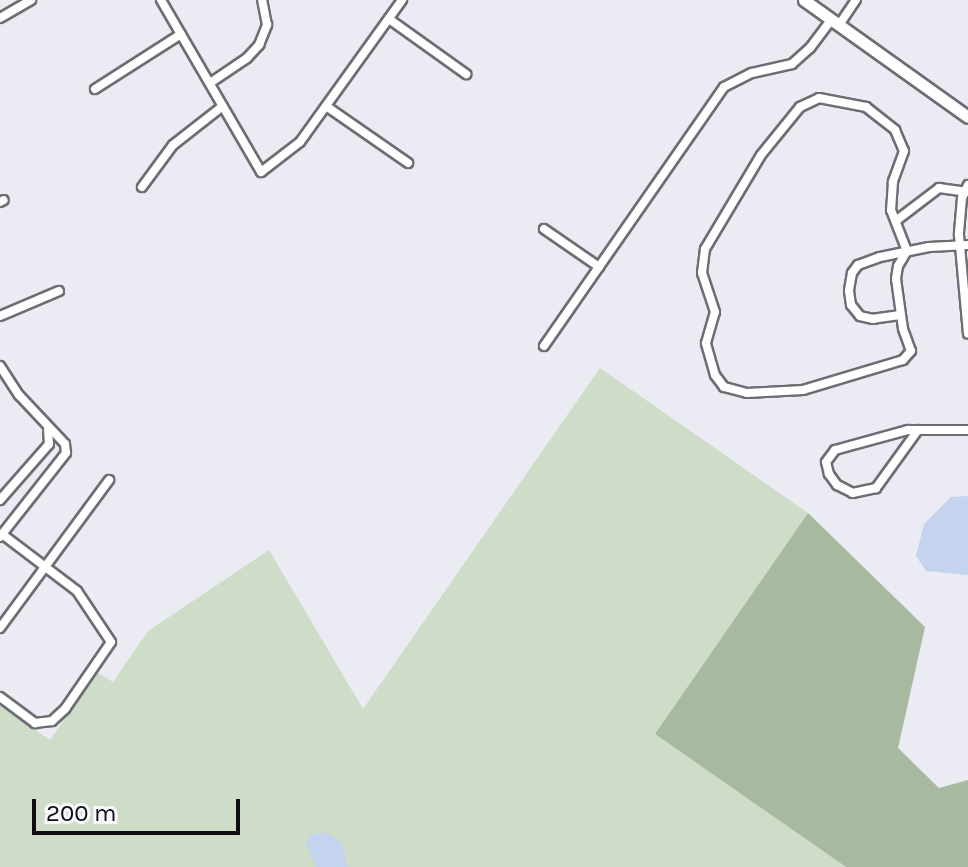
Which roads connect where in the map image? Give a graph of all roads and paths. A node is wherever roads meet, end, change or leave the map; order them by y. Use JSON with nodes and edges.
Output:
{"nodes":[{"id":1,"x":31,"y":0,"type":"edge"},
{"id":2,"x":161,"y":0,"type":"edge"},
{"id":3,"x":262,"y":0,"type":"edge"},
{"id":4,"x":402,"y":0,"type":"edge"},
{"id":5,"x":804,"y":0,"type":"edge"},
{"id":6,"x":856,"y":0,"type":"edge"},
{"id":7,"x":0,"y":18,"type":"edge"},
{"id":8,"x":389,"y":19,"type":"junction"},
{"id":9,"x":836,"y":22,"type":"junction"},
{"id":10,"x":181,"y":34,"type":"junction"},
{"id":11,"x":466,"y":74,"type":"dead end"},
{"id":12,"x":210,"y":83,"type":"junction"},
{"id":13,"x":95,"y":89,"type":"dead end"},
{"id":14,"x":223,"y":106,"type":"junction"},
{"id":15,"x":326,"y":106,"type":"junction"},
{"id":16,"x":968,"y":117,"type":"edge"},
{"id":17,"x":408,"y":163,"type":"dead end"},
{"id":18,"x":142,"y":187,"type":"dead end"},
{"id":19,"x":967,"y":189,"type":"edge"},
{"id":20,"x":897,"y":220,"type":"junction"},
{"id":21,"x":544,"y":229,"type":"dead end"},
{"id":22,"x":964,"y":245,"type":"edge"},
{"id":23,"x":907,"y":251,"type":"junction"},
{"id":24,"x":599,"y":267,"type":"junction"},
{"id":25,"x":59,"y":291,"type":"dead end"},
{"id":26,"x":900,"y":315,"type":"junction"},
{"id":27,"x":0,"y":316,"type":"edge"},
{"id":28,"x":968,"y":334,"type":"edge"},
{"id":29,"x":544,"y":346,"type":"dead end"},
{"id":30,"x":0,"y":366,"type":"edge"},
{"id":31,"x":48,"y":429,"type":"junction"},
{"id":32,"x":918,"y":430,"type":"junction"},
{"id":33,"x":968,"y":430,"type":"edge"},
{"id":34,"x":109,"y":480,"type":"dead end"},
{"id":35,"x":0,"y":500,"type":"edge"},
{"id":36,"x":1,"y":535,"type":"edge"},
{"id":37,"x":45,"y":566,"type":"junction"},
{"id":38,"x":0,"y":628,"type":"edge"},
{"id":39,"x":0,"y":697,"type":"edge"}],
"edges":[{"from":1,"to":7,"type":"street"},
{"from":2,"to":10,"type":"street"},
{"from":3,"to":12,"type":"street"},
{"from":4,"to":8,"type":"street"},
{"from":5,"to":9,"type":"street"},
{"from":6,"to":9,"type":"street"},
{"from":8,"to":11,"type":"street"},
{"from":8,"to":15,"type":"street"},
{"from":9,"to":16,"type":"street"},
{"from":9,"to":24,"type":"street"},
{"from":10,"to":12,"type":"street"},
{"from":10,"to":13,"type":"street"},
{"from":12,"to":14,"type":"street"},
{"from":14,"to":15,"type":"street"},
{"from":14,"to":18,"type":"street"},
{"from":15,"to":17,"type":"street"},
{"from":19,"to":20,"type":"street"},
{"from":19,"to":22,"type":"street"},
{"from":20,"to":23,"type":"street"},
{"from":20,"to":26,"type":"street"},
{"from":21,"to":24,"type":"street"},
{"from":22,"to":23,"type":"street"},
{"from":22,"to":28,"type":"street"},
{"from":23,"to":26,"type":"street"},
{"from":23,"to":26,"type":"street"},
{"from":24,"to":29,"type":"street"},
{"from":25,"to":27,"type":"street"},
{"from":30,"to":31,"type":"street"},
{"from":31,"to":35,"type":"street"},
{"from":31,"to":36,"type":"street"},
{"from":32,"to":32,"type":"street"},
{"from":32,"to":33,"type":"street"},
{"from":34,"to":37,"type":"street"},
{"from":36,"to":37,"type":"street"},
{"from":37,"to":38,"type":"street"},
{"from":37,"to":39,"type":"street"}]}
